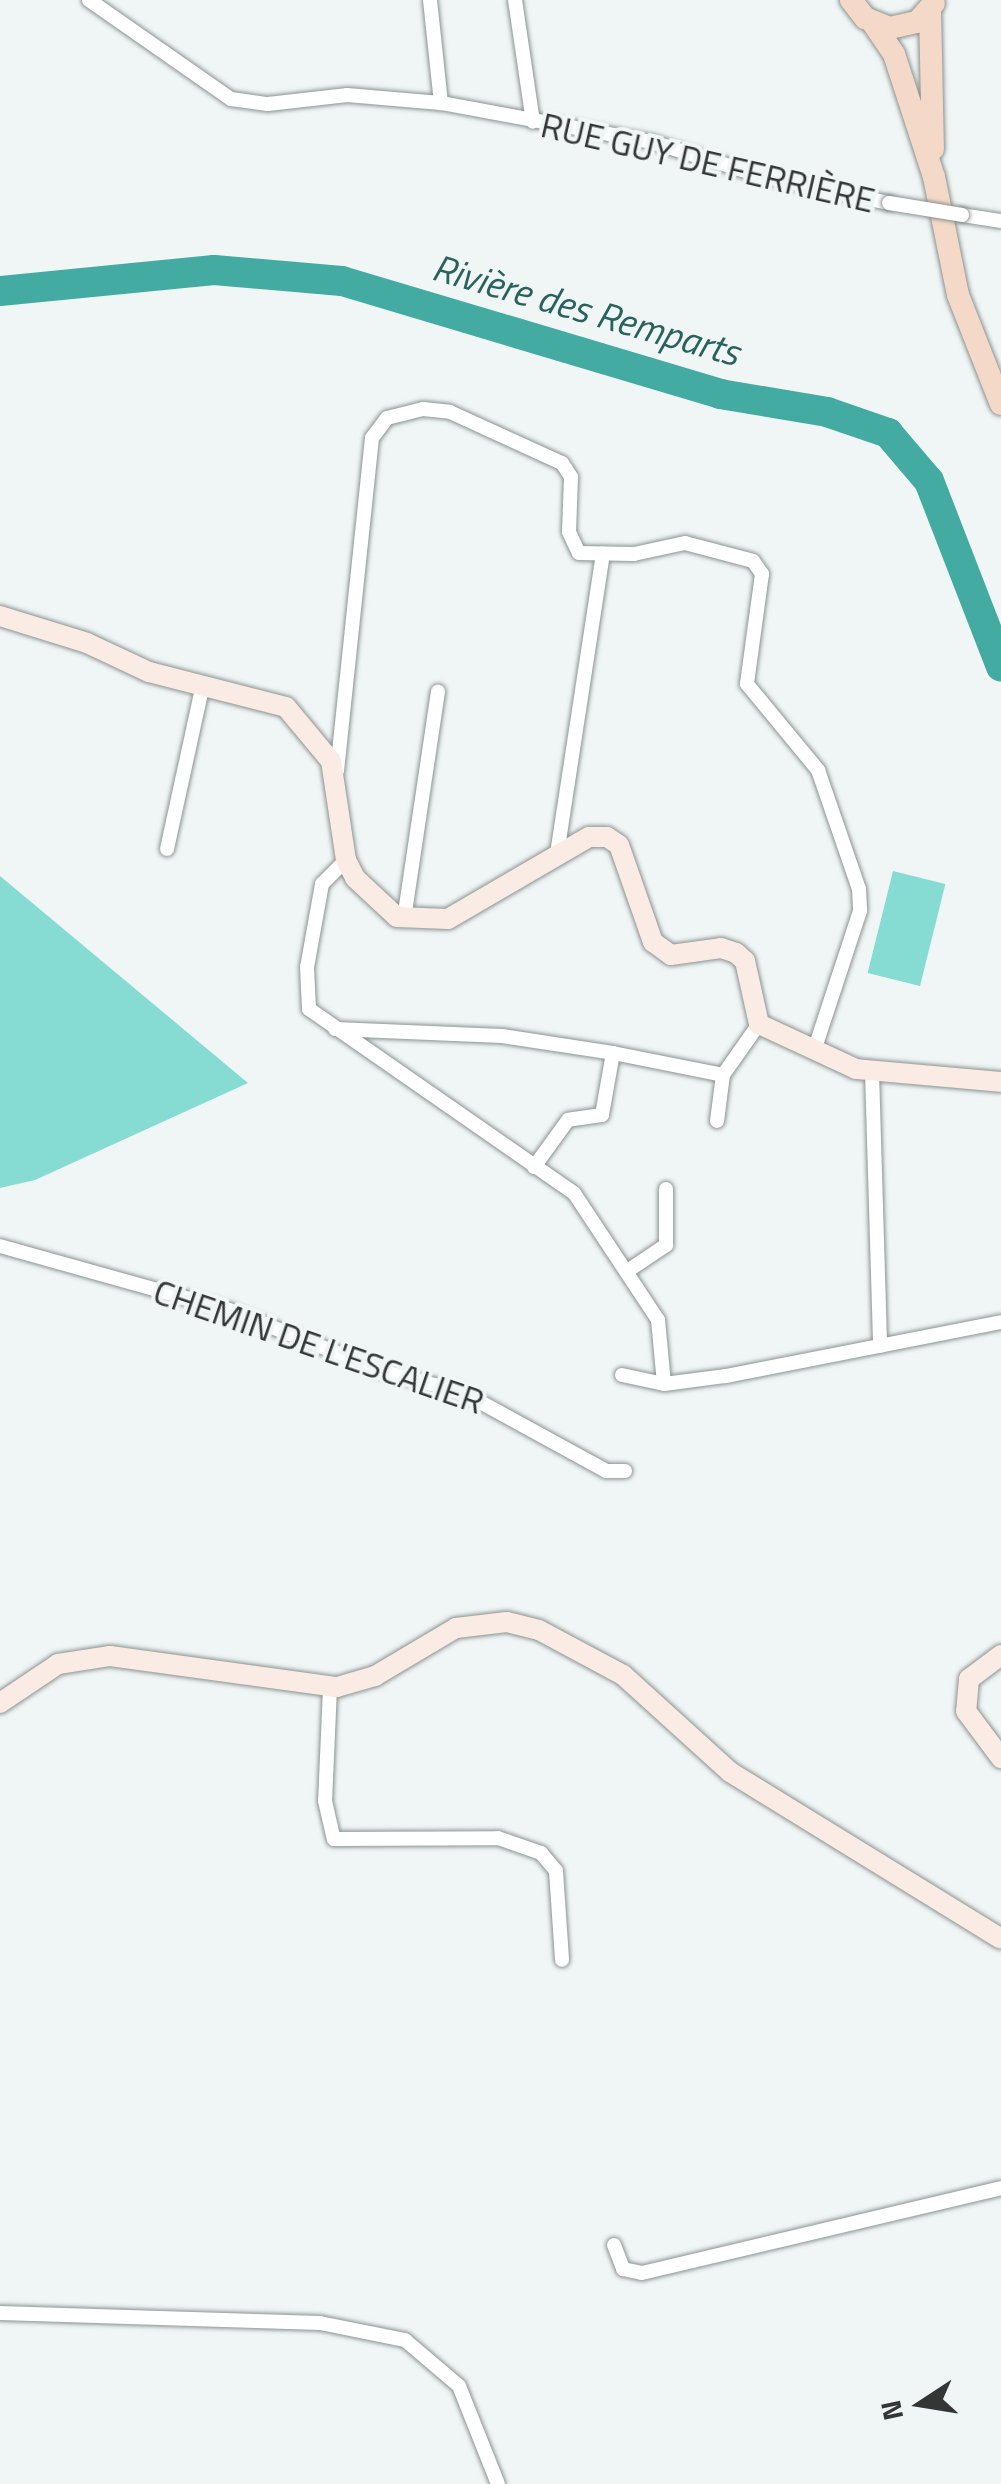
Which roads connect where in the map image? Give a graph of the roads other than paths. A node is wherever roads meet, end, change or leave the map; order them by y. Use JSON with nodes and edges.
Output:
{"nodes":[{"id":1,"x":89,"y":0,"type":"edge"},
{"id":2,"x":430,"y":0,"type":"edge"},
{"id":3,"x":515,"y":0,"type":"edge"},
{"id":4,"x":850,"y":1,"type":"edge"},
{"id":5,"x":934,"y":3,"type":"edge"},
{"id":6,"x":873,"y":23,"type":"junction"},
{"id":7,"x":441,"y":104,"type":"junction"},
{"id":8,"x":533,"y":122,"type":"junction"},
{"id":9,"x":934,"y":177,"type":"junction"},
{"id":10,"x":1001,"y":221,"type":"edge"},
{"id":11,"x":1001,"y":404,"type":"edge"},
{"id":12,"x":603,"y":554,"type":"junction"},
{"id":13,"x":0,"y":616,"type":"edge"},
{"id":14,"x":202,"y":688,"type":"junction"},
{"id":15,"x":438,"y":692,"type":"dead end"},
{"id":16,"x":336,"y":776,"type":"junction"},
{"id":17,"x":167,"y":848,"type":"dead end"},
{"id":18,"x":557,"y":854,"type":"junction"},
{"id":19,"x":346,"y":860,"type":"junction"},
{"id":20,"x":404,"y":918,"type":"junction"},
{"id":21,"x":759,"y":1024,"type":"junction"},
{"id":22,"x":335,"y":1029,"type":"junction"},
{"id":23,"x":814,"y":1051,"type":"junction"},
{"id":24,"x":613,"y":1053,"type":"junction"},
{"id":25,"x":872,"y":1072,"type":"junction"},
{"id":26,"x":723,"y":1075,"type":"junction"},
{"id":27,"x":1001,"y":1082,"type":"edge"},
{"id":28,"x":718,"y":1121,"type":"dead end"},
{"id":29,"x":534,"y":1167,"type":"junction"},
{"id":30,"x":666,"y":1189,"type":"dead end"},
{"id":31,"x":0,"y":1246,"type":"edge"},
{"id":32,"x":629,"y":1270,"type":"junction"},
{"id":33,"x":1001,"y":1322,"type":"edge"},
{"id":34,"x":880,"y":1346,"type":"junction"},
{"id":35,"x":622,"y":1375,"type":"dead end"},
{"id":36,"x":664,"y":1384,"type":"junction"},
{"id":37,"x":625,"y":1471,"type":"dead end"},
{"id":38,"x":1001,"y":1655,"type":"edge"},
{"id":39,"x":330,"y":1688,"type":"junction"},
{"id":40,"x":0,"y":1703,"type":"edge"},
{"id":41,"x":1001,"y":1758,"type":"edge"},
{"id":42,"x":1001,"y":1939,"type":"edge"},
{"id":43,"x":562,"y":1960,"type":"dead end"},
{"id":44,"x":1001,"y":2188,"type":"edge"},
{"id":45,"x":614,"y":2245,"type":"dead end"},
{"id":46,"x":0,"y":2314,"type":"edge"},
{"id":47,"x":498,"y":2484,"type":"edge"}],
"edges":[{"from":1,"to":7,"type":"street","name":"RUE GUY DE FERRIÈRE"},
{"from":2,"to":7,"type":"street"},
{"from":3,"to":8,"type":"street"},
{"from":4,"to":6,"type":"main road"},
{"from":5,"to":6,"type":"main road"},
{"from":5,"to":9,"type":"main road"},
{"from":6,"to":9,"type":"main road"},
{"from":7,"to":8,"type":"street","name":"RUE GUY DE FERRIÈRE"},
{"from":8,"to":10,"type":"street","name":"RUE GUY DE FERRIÈRE","bridge":true},
{"from":9,"to":11,"type":"main road"},
{"from":12,"to":16,"type":"street"},
{"from":12,"to":18,"type":"street"},
{"from":12,"to":23,"type":"street"},
{"from":13,"to":14,"type":"street"},
{"from":14,"to":16,"type":"street"},
{"from":14,"to":17,"type":"street"},
{"from":15,"to":20,"type":"street"},
{"from":16,"to":19,"type":"street"},
{"from":18,"to":20,"type":"street"},
{"from":18,"to":21,"type":"street"},
{"from":19,"to":20,"type":"street"},
{"from":19,"to":22,"type":"street"},
{"from":21,"to":23,"type":"street"},
{"from":21,"to":26,"type":"street"},
{"from":22,"to":24,"type":"street"},
{"from":22,"to":29,"type":"street"},
{"from":23,"to":25,"type":"street"},
{"from":24,"to":26,"type":"street"},
{"from":24,"to":29,"type":"street"},
{"from":25,"to":27,"type":"street"},
{"from":25,"to":34,"type":"street"},
{"from":26,"to":28,"type":"street"},
{"from":29,"to":32,"type":"street"},
{"from":30,"to":32,"type":"street"},
{"from":31,"to":37,"type":"street","name":"CHEMIN DE L'ESCALIER"},
{"from":32,"to":36,"type":"street"},
{"from":33,"to":34,"type":"street"},
{"from":34,"to":36,"type":"street"},
{"from":35,"to":36,"type":"street"},
{"from":38,"to":41,"type":"street"},
{"from":39,"to":40,"type":"street"},
{"from":39,"to":42,"type":"street"},
{"from":39,"to":43,"type":"street"},
{"from":44,"to":45,"type":"street"},
{"from":46,"to":47,"type":"street"}]}
